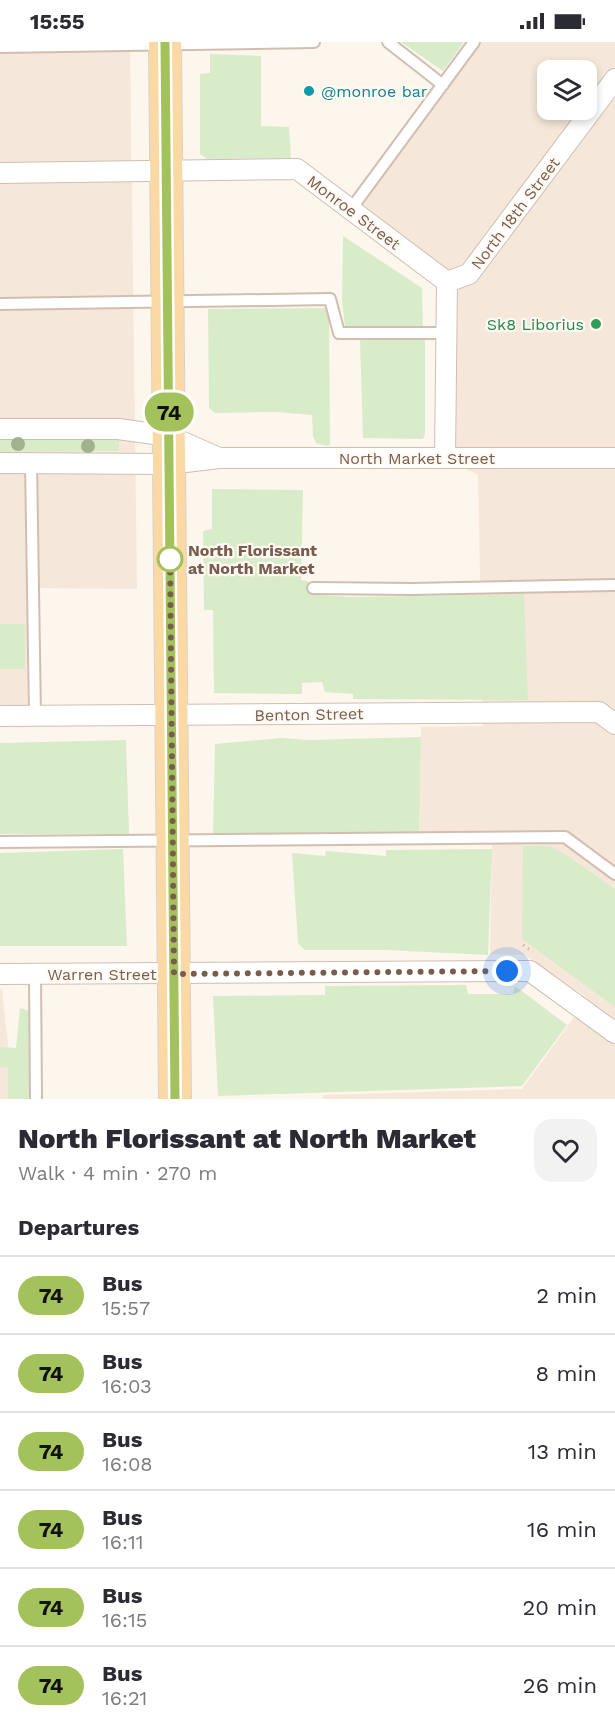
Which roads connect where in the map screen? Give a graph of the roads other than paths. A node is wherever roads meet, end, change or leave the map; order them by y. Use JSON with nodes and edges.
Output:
{"nodes":[{"id":1,"x":314,"y":42,"type":"edge"},
{"id":2,"x":388,"y":42,"type":"edge"},
{"id":3,"x":474,"y":42,"type":"edge"},
{"id":4,"x":165,"y":43,"type":"edge"},
{"id":5,"x":0,"y":47,"type":"edge"},
{"id":6,"x":615,"y":79,"type":"edge"},
{"id":7,"x":443,"y":85,"type":"junction"},
{"id":8,"x":166,"y":171,"type":"junction"},
{"id":9,"x":0,"y":173,"type":"edge"},
{"id":10,"x":351,"y":210,"type":"junction"},
{"id":11,"x":447,"y":282,"type":"junction"},
{"id":12,"x":168,"y":302,"type":"junction"},
{"id":13,"x":0,"y":304,"type":"edge"},
{"id":14,"x":446,"y":333,"type":"junction"},
{"id":15,"x":0,"y":429,"type":"edge"},
{"id":16,"x":169,"y":450,"type":"junction"},
{"id":17,"x":445,"y":458,"type":"junction"},
{"id":18,"x":615,"y":458,"type":"edge"},
{"id":19,"x":219,"y":459,"type":"junction"},
{"id":20,"x":31,"y":462,"type":"junction"},
{"id":21,"x":0,"y":463,"type":"edge"},
{"id":22,"x":615,"y":585,"type":"edge"},
{"id":23,"x":313,"y":588,"type":"dead end"},
{"id":24,"x":172,"y":715,"type":"junction"},
{"id":25,"x":0,"y":716,"type":"edge"},
{"id":26,"x":35,"y":716,"type":"junction"},
{"id":27,"x":615,"y":723,"type":"edge"},
{"id":28,"x":173,"y":840,"type":"junction"},
{"id":29,"x":0,"y":842,"type":"edge"},
{"id":30,"x":615,"y":874,"type":"edge"},
{"id":31,"x":0,"y":974,"type":"edge"},
{"id":32,"x":35,"y":974,"type":"junction"},
{"id":33,"x":174,"y":974,"type":"junction"},
{"id":34,"x":615,"y":1033,"type":"edge"},
{"id":35,"x":36,"y":1099,"type":"edge"},
{"id":36,"x":175,"y":1099,"type":"edge"}],
"edges":[{"from":1,"to":4,"type":"lane"},
{"from":2,"to":7,"type":"lane"},
{"from":3,"to":7,"type":"lane"},
{"from":4,"to":5,"type":"lane"},
{"from":4,"to":8,"type":"main road"},
{"from":6,"to":11,"type":"street","name":"North 18th Street"},
{"from":7,"to":10,"type":"lane"},
{"from":8,"to":9,"type":"street","name":"Monroe Street"},
{"from":8,"to":10,"type":"street","name":"Monroe Street"},
{"from":8,"to":12,"type":"main road"},
{"from":10,"to":11,"type":"street","name":"Monroe Street"},
{"from":11,"to":14,"type":"street"},
{"from":12,"to":13,"type":"lane"},
{"from":12,"to":14,"type":"lane"},
{"from":12,"to":16,"type":"main road"},
{"from":14,"to":17,"type":"street"},
{"from":15,"to":16,"type":"street","name":"North Market Street"},
{"from":16,"to":19,"type":"street","name":"North Market Street"},
{"from":16,"to":19,"type":"street","name":"North Market Street"},
{"from":16,"to":20,"type":"street","name":"North Market Street"},
{"from":16,"to":24,"type":"main road"},
{"from":17,"to":18,"type":"street","name":"North Market Street"},
{"from":17,"to":19,"type":"street","name":"North Market Street"},
{"from":20,"to":21,"type":"street","name":"North Market Street"},
{"from":20,"to":26,"type":"lane"},
{"from":22,"to":23,"type":"lane"},
{"from":24,"to":26,"type":"street","name":"Benton Street"},
{"from":24,"to":27,"type":"street","name":"Benton Street"},
{"from":24,"to":28,"type":"main road"},
{"from":25,"to":26,"type":"street","name":"Benton Street"},
{"from":28,"to":29,"type":"lane"},
{"from":28,"to":30,"type":"lane"},
{"from":28,"to":33,"type":"main road"},
{"from":31,"to":32,"type":"street","name":"Warren Street"},
{"from":32,"to":33,"type":"street","name":"Warren Street"},
{"from":32,"to":35,"type":"lane"},
{"from":33,"to":34,"type":"street","name":"Warren Street"},
{"from":33,"to":36,"type":"main road"}]}
